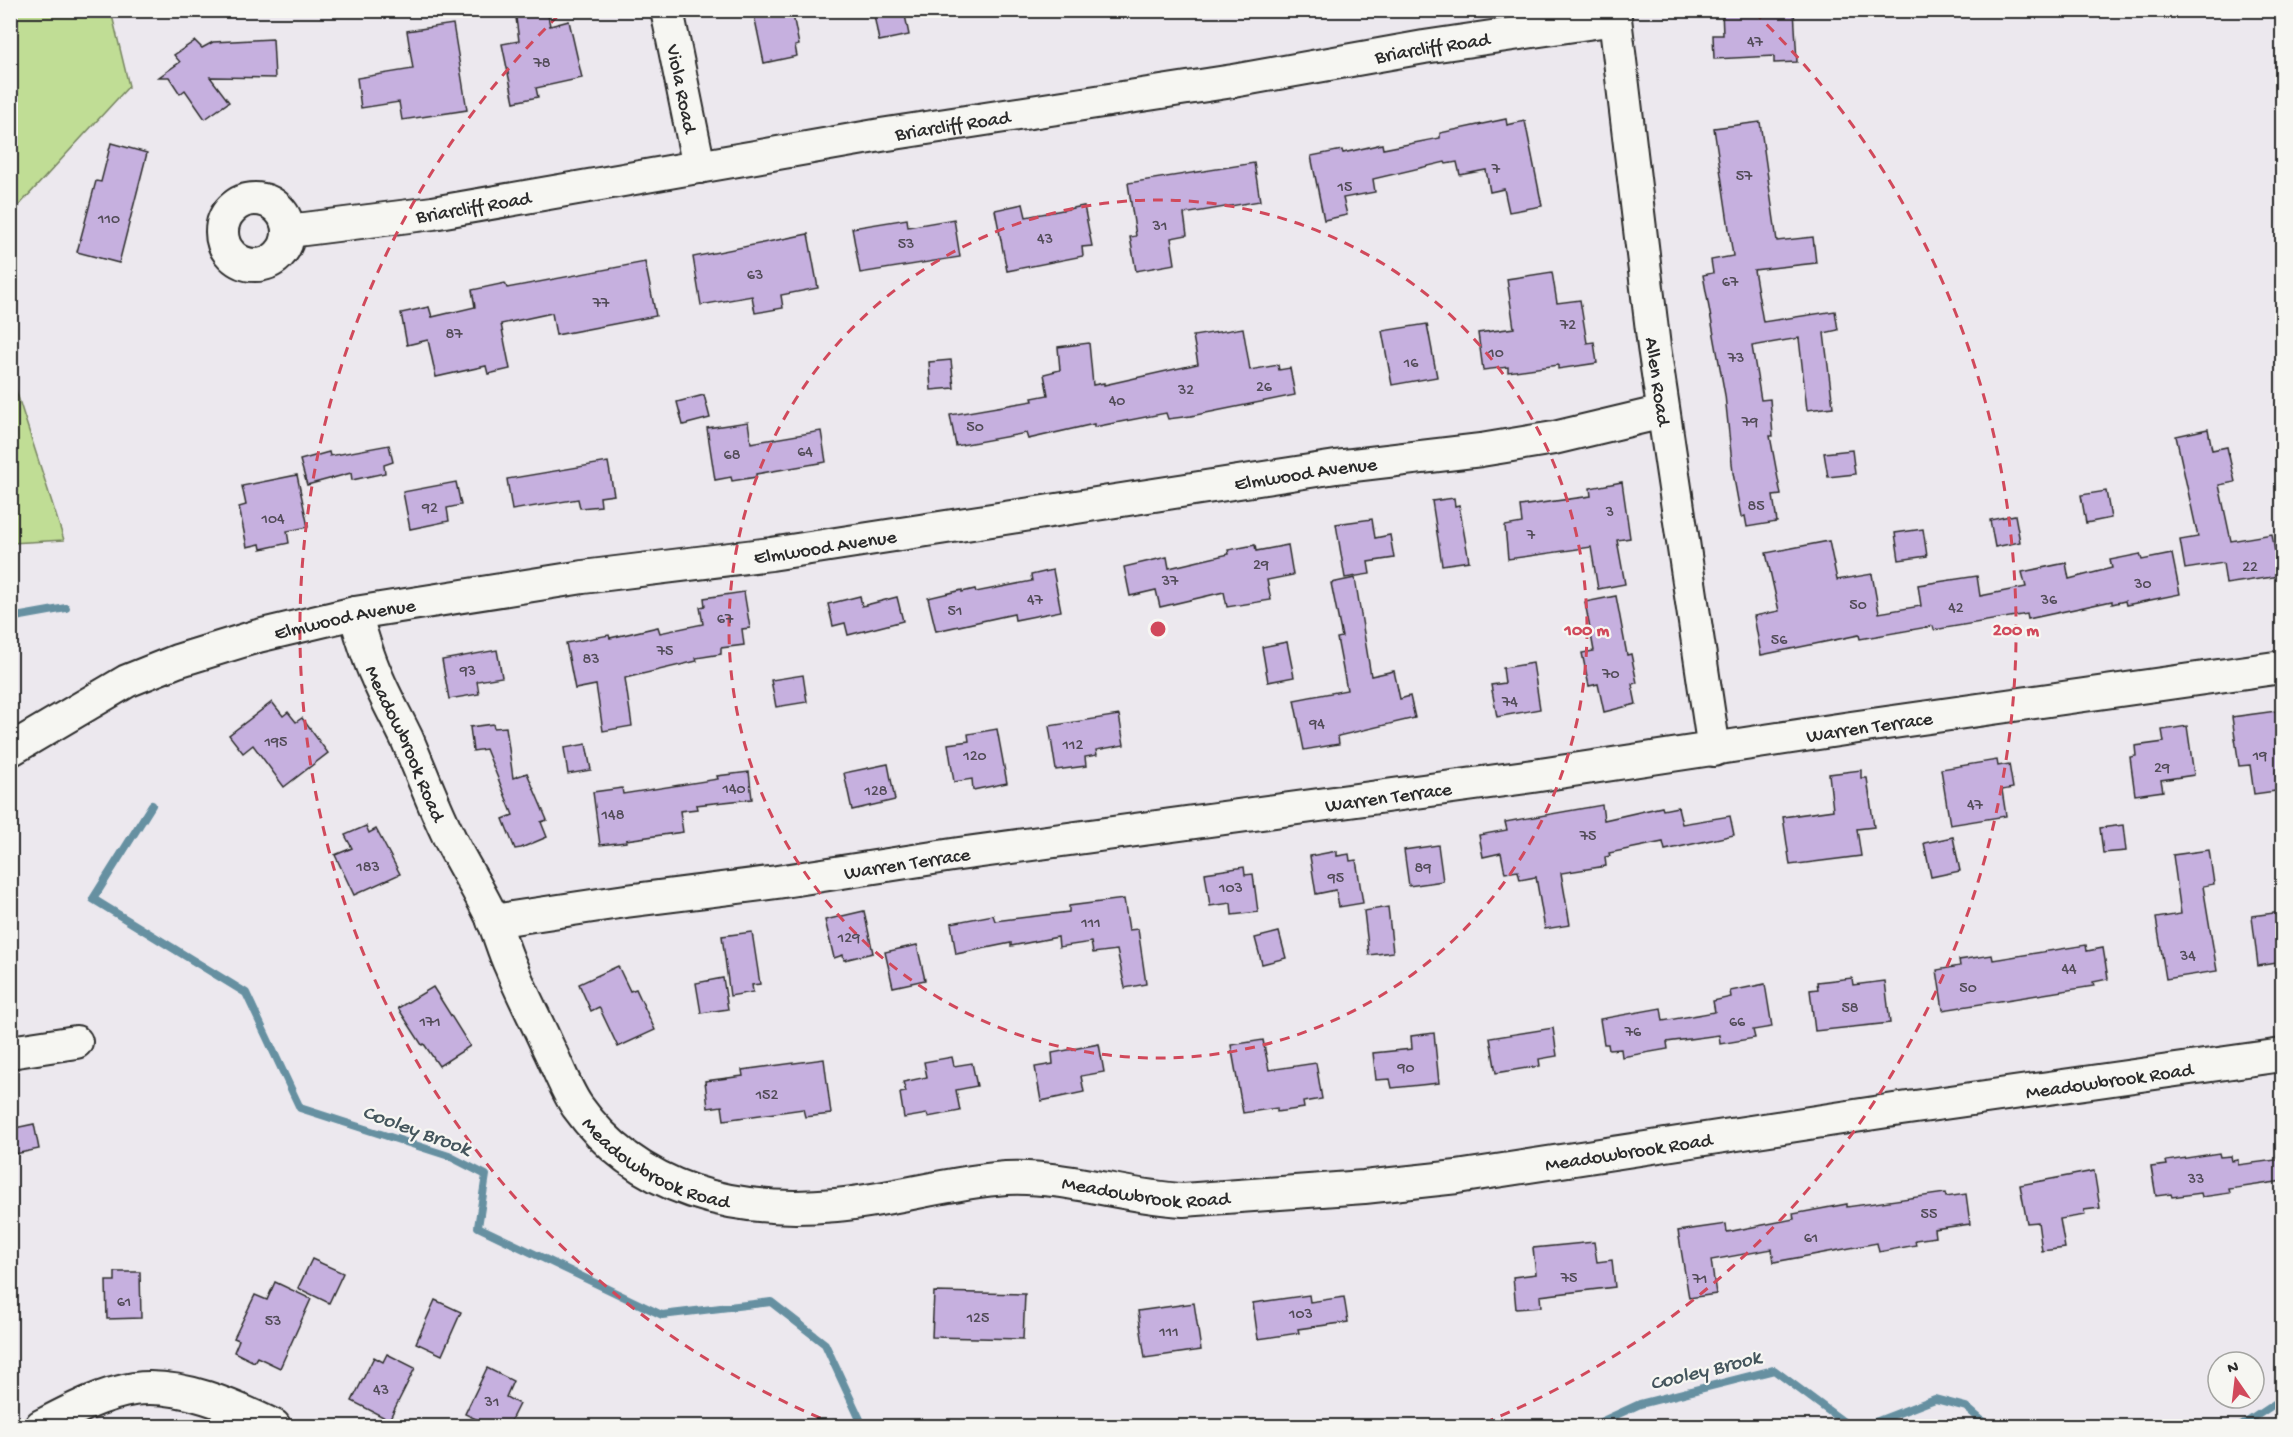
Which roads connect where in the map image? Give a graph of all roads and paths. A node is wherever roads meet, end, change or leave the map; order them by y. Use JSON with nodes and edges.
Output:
{"nodes":[{"id":1,"x":667,"y":10,"type":"edge"},
{"id":2,"x":1614,"y":15,"type":"edge"},
{"id":3,"x":699,"y":167,"type":"junction"},
{"id":4,"x":289,"y":231,"type":"dead end"},
{"id":5,"x":1663,"y":412,"type":"junction"},
{"id":6,"x":355,"y":613,"type":"junction"},
{"id":7,"x":2283,"y":667,"type":"edge"},
{"id":8,"x":10,"y":750,"type":"edge"},
{"id":9,"x":1714,"y":750,"type":"junction"},
{"id":10,"x":493,"y":921,"type":"junction"},
{"id":11,"x":76,"y":1042,"type":"dead end"},
{"id":12,"x":10,"y":1052,"type":"edge"},
{"id":13,"x":2283,"y":1055,"type":"edge"},
{"id":14,"x":40,"y":1426,"type":"edge"},
{"id":15,"x":274,"y":1426,"type":"edge"}],
"edges":[{"from":1,"to":3,"type":"street","name":"Viola Road"},
{"from":2,"to":3,"type":"street","name":"Briarcliff Road"},
{"from":2,"to":5,"type":"street","name":"Allen Road"},
{"from":3,"to":4,"type":"street","name":"Briarcliff Road"},
{"from":5,"to":6,"type":"street","name":"Elmwood Avenue"},
{"from":5,"to":9,"type":"street","name":"Allen Road"},
{"from":6,"to":8,"type":"street","name":"Elmwood Avenue"},
{"from":6,"to":10,"type":"street","name":"Meadowbrook Road"},
{"from":7,"to":9,"type":"street","name":"Warren Terrace"},
{"from":9,"to":10,"type":"street","name":"Warren Terrace"},
{"from":10,"to":13,"type":"street","name":"Meadowbrook Road"},
{"from":11,"to":12,"type":"street"},
{"from":14,"to":15,"type":"street"}]}
